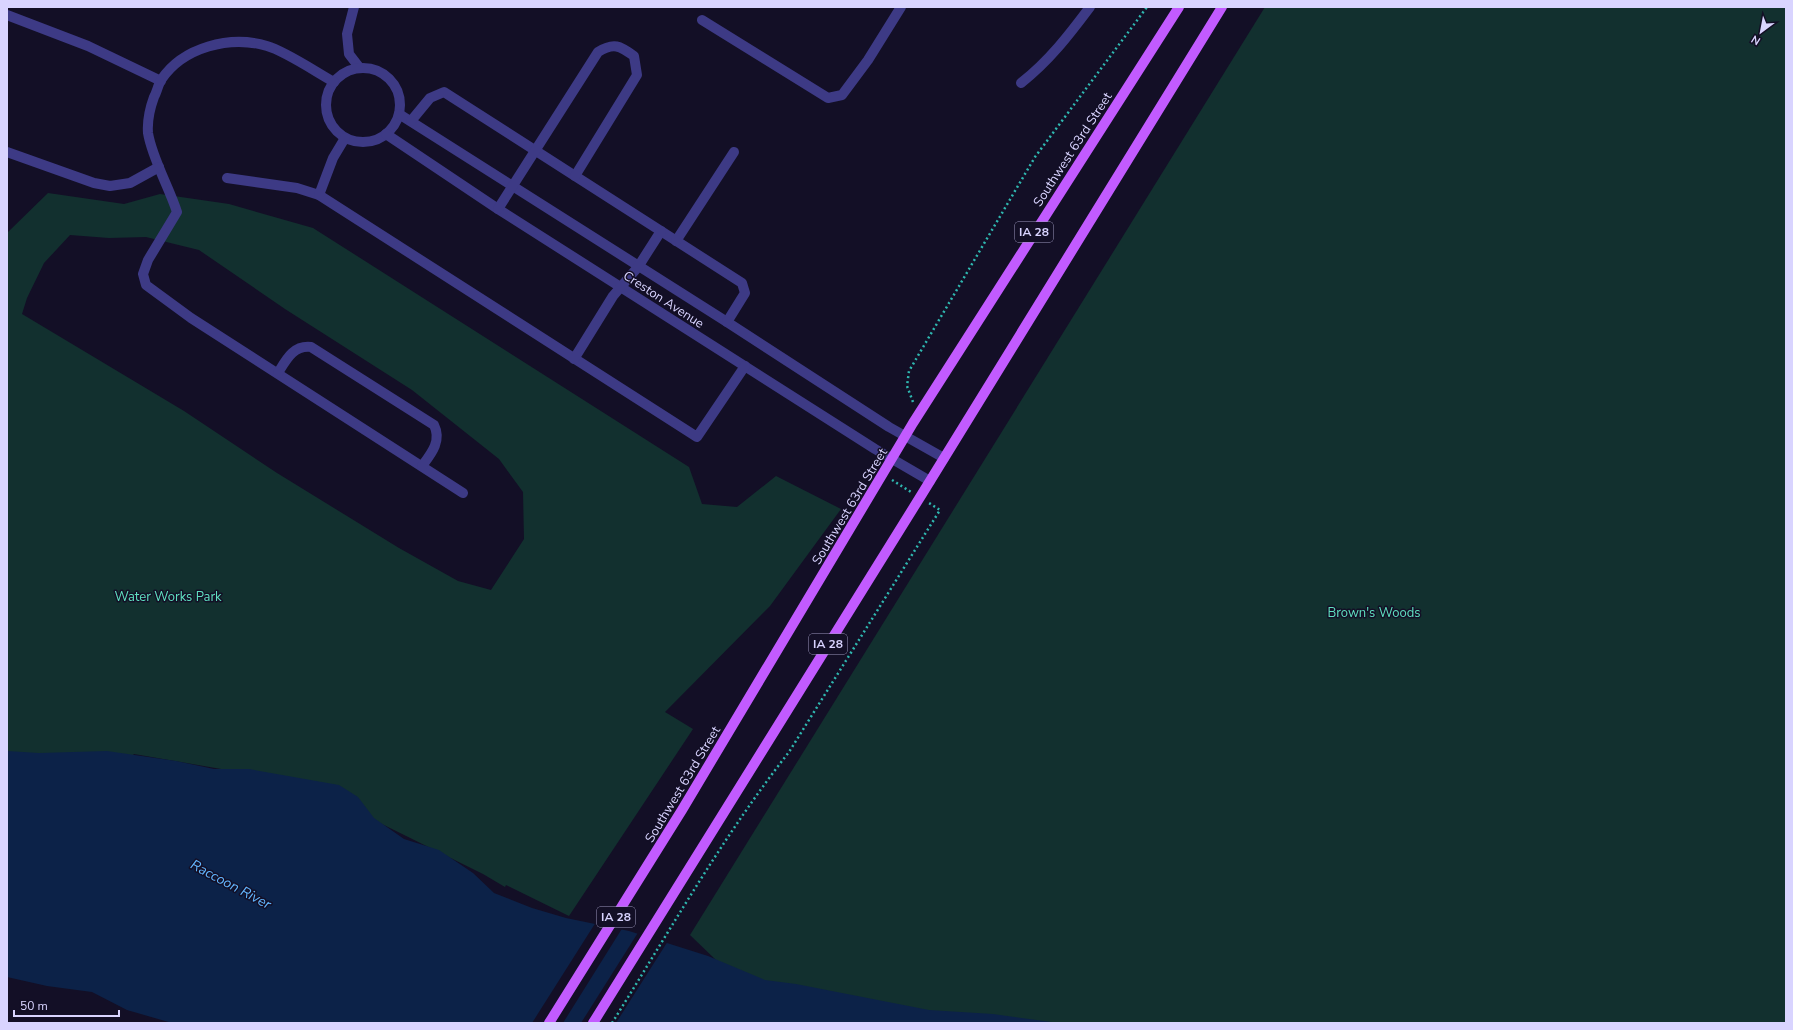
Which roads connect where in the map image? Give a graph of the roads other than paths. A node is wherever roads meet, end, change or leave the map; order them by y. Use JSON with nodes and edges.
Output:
{"nodes":[{"id":1,"x":354,"y":7,"type":"edge"},
{"id":2,"x":901,"y":7,"type":"edge"},
{"id":3,"x":1090,"y":7,"type":"edge"},
{"id":4,"x":1179,"y":7,"type":"edge"},
{"id":5,"x":1222,"y":7,"type":"edge"},
{"id":6,"x":7,"y":15,"type":"edge"},
{"id":7,"x":702,"y":20,"type":"dead end"},
{"id":8,"x":359,"y":68,"type":"junction"},
{"id":9,"x":161,"y":81,"type":"junction"},
{"id":10,"x":334,"y":82,"type":"junction"},
{"id":11,"x":1021,"y":83,"type":"dead end"},
{"id":12,"x":399,"y":114,"type":"junction"},
{"id":13,"x":411,"y":121,"type":"junction"},
{"id":14,"x":386,"y":134,"type":"junction"},
{"id":15,"x":345,"y":138,"type":"junction"},
{"id":16,"x":536,"y":151,"type":"junction"},
{"id":17,"x":7,"y":152,"type":"edge"},
{"id":18,"x":734,"y":152,"type":"dead end"},
{"id":19,"x":159,"y":167,"type":"junction"},
{"id":20,"x":575,"y":176,"type":"junction"},
{"id":21,"x":227,"y":178,"type":"dead end"},
{"id":22,"x":512,"y":187,"type":"junction"},
{"id":23,"x":319,"y":195,"type":"junction"},
{"id":24,"x":498,"y":209,"type":"junction"},
{"id":25,"x":661,"y":231,"type":"junction"},
{"id":26,"x":676,"y":241,"type":"junction"},
{"id":27,"x":638,"y":266,"type":"junction"},
{"id":28,"x":622,"y":287,"type":"junction"},
{"id":29,"x":727,"y":322,"type":"junction"},
{"id":30,"x":574,"y":359,"type":"junction"},
{"id":31,"x":745,"y":366,"type":"junction"},
{"id":32,"x":278,"y":374,"type":"junction"},
{"id":33,"x":906,"y":437,"type":"junction"},
{"id":34,"x":944,"y":458,"type":"junction"},
{"id":35,"x":892,"y":460,"type":"junction"},
{"id":36,"x":422,"y":466,"type":"junction"},
{"id":37,"x":930,"y":481,"type":"junction"},
{"id":38,"x":462,"y":493,"type":"dead end"},
{"id":39,"x":549,"y":1023,"type":"edge"},
{"id":40,"x":593,"y":1023,"type":"edge"}],
"edges":[{"from":1,"to":8,"type":"street"},
{"from":2,"to":7,"type":"street"},
{"from":3,"to":11,"type":"street"},
{"from":4,"to":33,"type":"main road","name":"Southwest 63rd Street","number":"IA 28"},
{"from":5,"to":34,"type":"main road","number":"IA 28"},
{"from":6,"to":9,"type":"street"},
{"from":8,"to":10,"type":"street"},
{"from":8,"to":12,"type":"street"},
{"from":9,"to":10,"type":"street"},
{"from":9,"to":19,"type":"street"},
{"from":10,"to":15,"type":"street"},
{"from":12,"to":13,"type":"street","name":"Creston Avenue"},
{"from":12,"to":14,"type":"street"},
{"from":13,"to":16,"type":"street"},
{"from":13,"to":22,"type":"street","name":"Creston Avenue"},
{"from":14,"to":15,"type":"street"},
{"from":14,"to":24,"type":"street","name":"Creston Avenue"},
{"from":15,"to":23,"type":"street"},
{"from":16,"to":20,"type":"street"},
{"from":16,"to":20,"type":"street"},
{"from":16,"to":22,"type":"street"},
{"from":17,"to":19,"type":"street"},
{"from":18,"to":26,"type":"street"},
{"from":19,"to":32,"type":"street"},
{"from":20,"to":25,"type":"street"},
{"from":21,"to":23,"type":"street"},
{"from":22,"to":24,"type":"street"},
{"from":22,"to":27,"type":"street","name":"Creston Avenue"},
{"from":23,"to":30,"type":"street"},
{"from":24,"to":28,"type":"street","name":"Creston Avenue"},
{"from":25,"to":26,"type":"street"},
{"from":25,"to":27,"type":"street"},
{"from":26,"to":29,"type":"street"},
{"from":27,"to":28,"type":"street"},
{"from":27,"to":29,"type":"street","name":"Creston Avenue"},
{"from":28,"to":30,"type":"street"},
{"from":28,"to":31,"type":"street","name":"Creston Avenue"},
{"from":29,"to":33,"type":"street","name":"Creston Avenue"},
{"from":30,"to":31,"type":"street"},
{"from":31,"to":35,"type":"street","name":"Creston Avenue"},
{"from":32,"to":36,"type":"street"},
{"from":32,"to":36,"type":"street"},
{"from":33,"to":34,"type":"street","name":"Creston Avenue"},
{"from":33,"to":35,"type":"main road","name":"Southwest 63rd Street","number":"IA 28"},
{"from":34,"to":37,"type":"main road","number":"IA 28"},
{"from":35,"to":37,"type":"street","name":"Creston Avenue"},
{"from":35,"to":39,"type":"main road","name":"Southwest 63rd Street","number":"IA 28"},
{"from":36,"to":38,"type":"street"},
{"from":37,"to":40,"type":"main road","number":"IA 28"}]}
